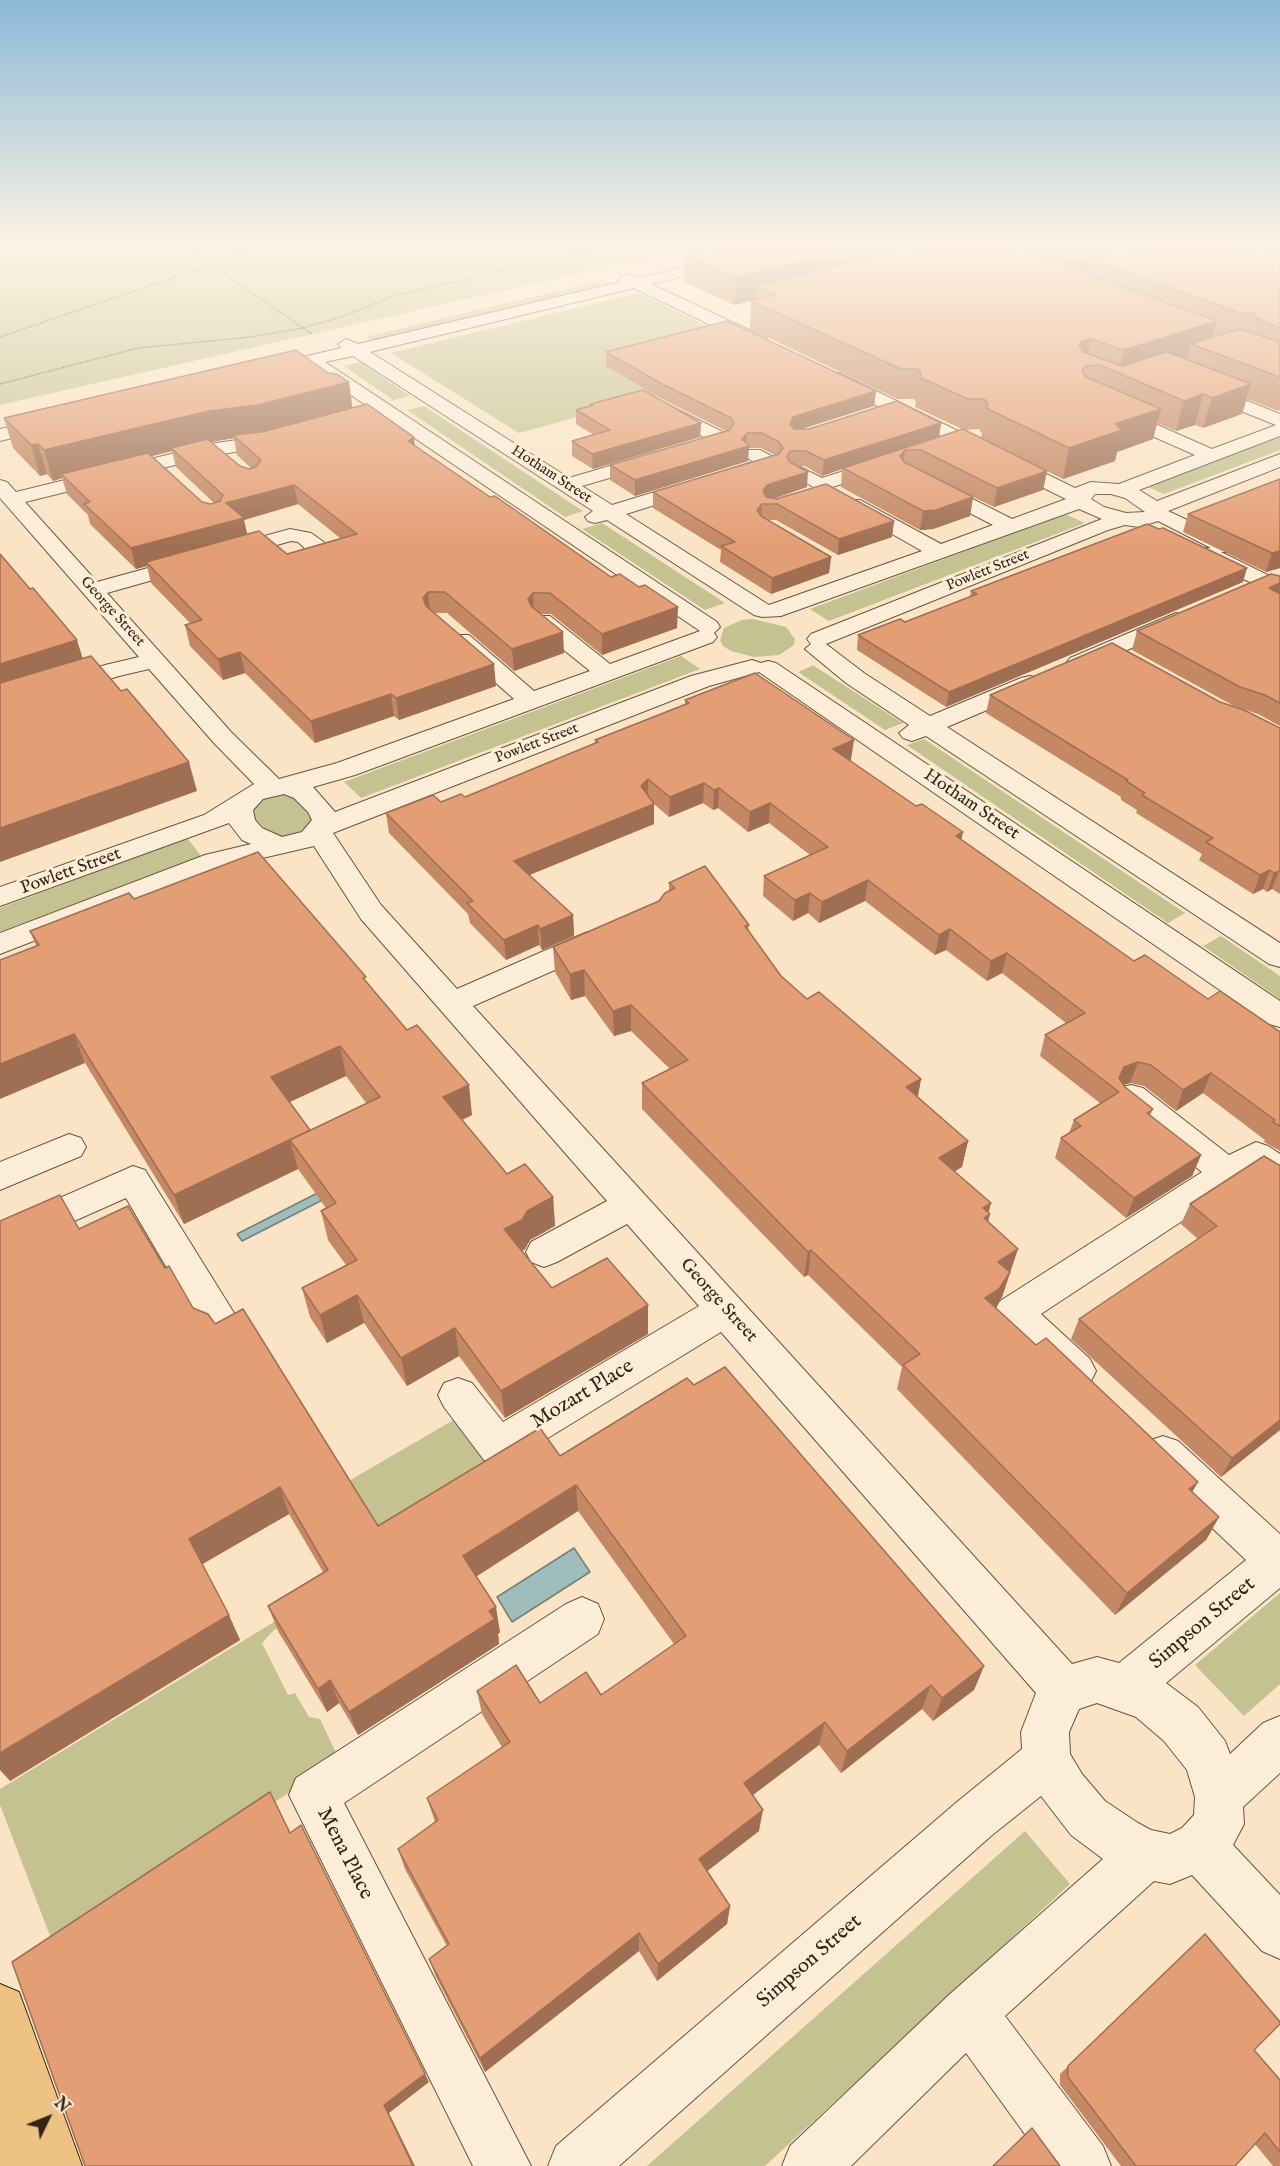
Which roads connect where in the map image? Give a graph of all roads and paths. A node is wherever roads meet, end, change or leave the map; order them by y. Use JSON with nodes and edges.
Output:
{"nodes":[{"id":1,"x":168,"y":344,"type":"edge"},
{"id":2,"x":340,"y":344,"type":"junction"},
{"id":3,"x":304,"y":355,"type":"junction"},
{"id":4,"x":251,"y":368,"type":"edge"},
{"id":5,"x":826,"y":368,"type":"edge"},
{"id":6,"x":1182,"y":382,"type":"edge"},
{"id":7,"x":0,"y":384,"type":"edge"},
{"id":8,"x":432,"y":398,"type":"junction"},
{"id":9,"x":653,"y":402,"type":"edge"},
{"id":10,"x":904,"y":405,"type":"junction"},
{"id":11,"x":1097,"y":405,"type":"edge"},
{"id":12,"x":387,"y":411,"type":"junction"},
{"id":13,"x":868,"y":416,"type":"edge"},
{"id":14,"x":362,"y":417,"type":"edge"},
{"id":15,"x":0,"y":420,"type":"edge"},
{"id":16,"x":1280,"y":421,"type":"edge"},
{"id":17,"x":1280,"y":430,"type":"edge"},
{"id":18,"x":0,"y":435,"type":"edge"},
{"id":19,"x":297,"y":435,"type":"edge"},
{"id":20,"x":969,"y":436,"type":"junction"},
{"id":21,"x":700,"y":446,"type":"edge"},
{"id":22,"x":216,"y":449,"type":"junction"},
{"id":23,"x":929,"y":449,"type":"edge"},
{"id":24,"x":753,"y":454,"type":"edge"},
{"id":25,"x":668,"y":455,"type":"edge"},
{"id":26,"x":1212,"y":456,"type":"junction"},
{"id":27,"x":1280,"y":460,"type":"edge"},
{"id":28,"x":156,"y":463,"type":"junction"},
{"id":29,"x":234,"y":464,"type":"edge"},
{"id":30,"x":798,"y":472,"type":"edge"},
{"id":31,"x":176,"y":481,"type":"edge"},
{"id":32,"x":566,"y":485,"type":"junction"},
{"id":33,"x":1120,"y":490,"type":"junction"},
{"id":34,"x":1084,"y":496,"type":"junction"},
{"id":35,"x":805,"y":497,"type":"edge"},
{"id":36,"x":7,"y":500,"type":"edge"},
{"id":37,"x":609,"y":512,"type":"junction"},
{"id":38,"x":1143,"y":515,"type":"junction"},
{"id":39,"x":1010,"y":526,"type":"junction"},
{"id":40,"x":562,"y":528,"type":"junction"},
{"id":41,"x":320,"y":550,"type":"edge"},
{"id":42,"x":938,"y":551,"type":"junction"},
{"id":43,"x":837,"y":566,"type":"dead end"},
{"id":44,"x":859,"y":579,"type":"junction"},
{"id":45,"x":1276,"y":580,"type":"edge"},
{"id":46,"x":92,"y":590,"type":"junction"},
{"id":47,"x":1241,"y":592,"type":"edge"},
{"id":48,"x":768,"y":611,"type":"junction"},
{"id":49,"x":1197,"y":611,"type":"edge"},
{"id":50,"x":542,"y":621,"type":"edge"},
{"id":51,"x":447,"y":628,"type":"edge"},
{"id":52,"x":707,"y":632,"type":"junction"},
{"id":53,"x":818,"y":644,"type":"junction"},
{"id":54,"x":155,"y":661,"type":"junction"},
{"id":55,"x":760,"y":667,"type":"junction"},
{"id":56,"x":608,"y":674,"type":"junction"},
{"id":57,"x":532,"y":702,"type":"junction"},
{"id":58,"x":0,"y":706,"type":"edge"},
{"id":59,"x":929,"y":726,"type":"junction"},
{"id":60,"x":882,"y":743,"type":"junction"},
{"id":61,"x":262,"y":793,"type":"junction"},
{"id":62,"x":322,"y":830,"type":"junction"},
{"id":63,"x":284,"y":845,"type":"junction"},
{"id":64,"x":0,"y":897,"type":"edge"},
{"id":65,"x":371,"y":912,"type":"junction"},
{"id":66,"x":1221,"y":918,"type":"junction"},
{"id":67,"x":626,"y":926,"type":"edge"},
{"id":68,"x":1173,"y":943,"type":"junction"},
{"id":69,"x":0,"y":944,"type":"edge"},
{"id":70,"x":1280,"y":957,"type":"edge"},
{"id":71,"x":452,"y":1003,"type":"junction"},
{"id":72,"x":1280,"y":1016,"type":"edge"},
{"id":73,"x":1131,"y":1097,"type":"edge"},
{"id":74,"x":69,"y":1147,"type":"dead end"},
{"id":75,"x":1227,"y":1173,"type":"junction"},
{"id":76,"x":1280,"y":1173,"type":"edge"},
{"id":77,"x":0,"y":1177,"type":"edge"},
{"id":78,"x":632,"y":1205,"type":"junction"},
{"id":79,"x":0,"y":1240,"type":"edge"},
{"id":80,"x":544,"y":1252,"type":"dead end"},
{"id":81,"x":725,"y":1310,"type":"junction"},
{"id":82,"x":220,"y":1324,"type":"edge"},
{"id":83,"x":1100,"y":1394,"type":"edge"},
{"id":84,"x":458,"y":1395,"type":"dead end"},
{"id":85,"x":1135,"y":1427,"type":"edge"},
{"id":86,"x":1279,"y":1561,"type":"edge"},
{"id":87,"x":582,"y":1619,"type":"dead end"},
{"id":88,"x":1125,"y":1688,"type":"junction"},
{"id":89,"x":1064,"y":1690,"type":"junction"},
{"id":90,"x":1280,"y":1740,"type":"edge"},
{"id":91,"x":1047,"y":1760,"type":"junction"},
{"id":92,"x":1219,"y":1797,"type":"junction"},
{"id":93,"x":1200,"y":1846,"type":"junction"},
{"id":94,"x":1146,"y":1854,"type":"junction"},
{"id":95,"x":1280,"y":1933,"type":"edge"},
{"id":96,"x":0,"y":2011,"type":"edge"},
{"id":97,"x":969,"y":2013,"type":"junction"},
{"id":98,"x":25,"y":2166,"type":"edge"},
{"id":99,"x":54,"y":2166,"type":"edge"},
{"id":100,"x":503,"y":2166,"type":"edge"},
{"id":101,"x":576,"y":2166,"type":"edge"},
{"id":102,"x":810,"y":2166,"type":"edge"},
{"id":103,"x":1083,"y":2166,"type":"edge"}],
"edges":[{"from":1,"to":7,"type":"path"},
{"from":2,"to":3,"type":"street"},
{"from":2,"to":3,"type":"street"},
{"from":2,"to":8,"type":"street","name":"Hotham Street"},
{"from":3,"to":4,"type":"street"},
{"from":3,"to":12,"type":"street"},
{"from":5,"to":10,"type":"street"},
{"from":6,"to":16,"type":"street"},
{"from":8,"to":12,"type":"street"},
{"from":8,"to":32,"type":"street","name":"Hotham Street"},
{"from":9,"to":21,"type":"street"},
{"from":10,"to":13,"type":"street"},
{"from":10,"to":20,"type":"street"},
{"from":11,"to":26,"type":"street"},
{"from":12,"to":14,"type":"street"},
{"from":12,"to":40,"type":"street"},
{"from":15,"to":18,"type":"street"},
{"from":17,"to":26,"type":"street"},
{"from":19,"to":22,"type":"street"},
{"from":20,"to":23,"type":"street"},
{"from":20,"to":34,"type":"street"},
{"from":22,"to":28,"type":"street"},
{"from":22,"to":29,"type":"street"},
{"from":24,"to":37,"type":"street"},
{"from":25,"to":32,"type":"street"},
{"from":26,"to":33,"type":"street"},
{"from":27,"to":38,"type":"street","name":"Powlett Street"},
{"from":28,"to":31,"type":"street"},
{"from":28,"to":36,"type":"street"},
{"from":30,"to":39,"type":"street"},
{"from":32,"to":37,"type":"street","name":"Hotham Street"},
{"from":33,"to":34,"type":"street"},
{"from":33,"to":38,"type":"street"},
{"from":34,"to":38,"type":"street"},
{"from":34,"to":39,"type":"street","name":"Powlett Street"},
{"from":35,"to":42,"type":"street"},
{"from":36,"to":46,"type":"street","name":"George Street"},
{"from":37,"to":40,"type":"street"},
{"from":37,"to":48,"type":"street","name":"Hotham Street"},
{"from":38,"to":45,"type":"street"},
{"from":38,"to":53,"type":"street","name":"Powlett Street"},
{"from":39,"to":42,"type":"street","name":"Powlett Street"},
{"from":40,"to":52,"type":"street"},
{"from":41,"to":46,"type":"street"},
{"from":42,"to":44,"type":"street","name":"Powlett Street"},
{"from":43,"to":44,"type":"street"},
{"from":44,"to":48,"type":"street","name":"Powlett Street"},
{"from":45,"to":47,"type":"street"},
{"from":46,"to":54,"type":"street","name":"George Street"},
{"from":48,"to":52,"type":"street","name":"Powlett Street"},
{"from":48,"to":53,"type":"street"},
{"from":49,"to":59,"type":"street"},
{"from":50,"to":56,"type":"street"},
{"from":51,"to":57,"type":"street"},
{"from":52,"to":55,"type":"street"},
{"from":52,"to":56,"type":"street","name":"Powlett Street"},
{"from":53,"to":55,"type":"street","name":"Powlett Street"},
{"from":53,"to":59,"type":"street"},
{"from":54,"to":58,"type":"street"},
{"from":54,"to":61,"type":"street","name":"George Street"},
{"from":55,"to":60,"type":"street","name":"Hotham Street"},
{"from":55,"to":62,"type":"street","name":"Powlett Street"},
{"from":56,"to":57,"type":"street","name":"Powlett Street"},
{"from":57,"to":61,"type":"street","name":"Powlett Street"},
{"from":59,"to":60,"type":"street"},
{"from":59,"to":66,"type":"street"},
{"from":60,"to":68,"type":"street","name":"Hotham Street"},
{"from":61,"to":62,"type":"street","name":"George Street"},
{"from":61,"to":63,"type":"street","name":"George Street"},
{"from":61,"to":64,"type":"street","name":"Powlett Street"},
{"from":62,"to":63,"type":"street","name":"Powlett Street"},
{"from":62,"to":65,"type":"street","name":"George Street"},
{"from":63,"to":65,"type":"street","name":"George Street"},
{"from":63,"to":69,"type":"street"},
{"from":65,"to":71,"type":"street","name":"George Street"},
{"from":66,"to":68,"type":"street"},
{"from":66,"to":70,"type":"street"},
{"from":67,"to":71,"type":"street"},
{"from":68,"to":72,"type":"street","name":"Hotham Street"},
{"from":71,"to":78,"type":"street","name":"George Street"},
{"from":73,"to":75,"type":"street"},
{"from":74,"to":77,"type":"street"},
{"from":75,"to":76,"type":"street"},
{"from":75,"to":83,"type":"street"},
{"from":78,"to":80,"type":"street"},
{"from":78,"to":81,"type":"street","name":"George Street"},
{"from":79,"to":82,"type":"street"},
{"from":81,"to":84,"type":"street","name":"Mozart Place"},
{"from":81,"to":89,"type":"street","name":"George Street"},
{"from":85,"to":86,"type":"street"},
{"from":86,"to":88,"type":"street","name":"Simpson Street"},
{"from":87,"to":100,"type":"street","name":"Mena Place"},
{"from":88,"to":89,"type":"street"},
{"from":88,"to":92,"type":"street"},
{"from":89,"to":91,"type":"street"},
{"from":90,"to":92,"type":"street"},
{"from":91,"to":94,"type":"street"},
{"from":91,"to":101,"type":"street","name":"Simpson Street"},
{"from":92,"to":93,"type":"street"},
{"from":93,"to":94,"type":"street"},
{"from":93,"to":95,"type":"street"},
{"from":94,"to":97,"type":"street"},
{"from":96,"to":98,"type":"main road"},
{"from":96,"to":99,"type":"main road"},
{"from":97,"to":102,"type":"street"},
{"from":97,"to":103,"type":"street"}]}
